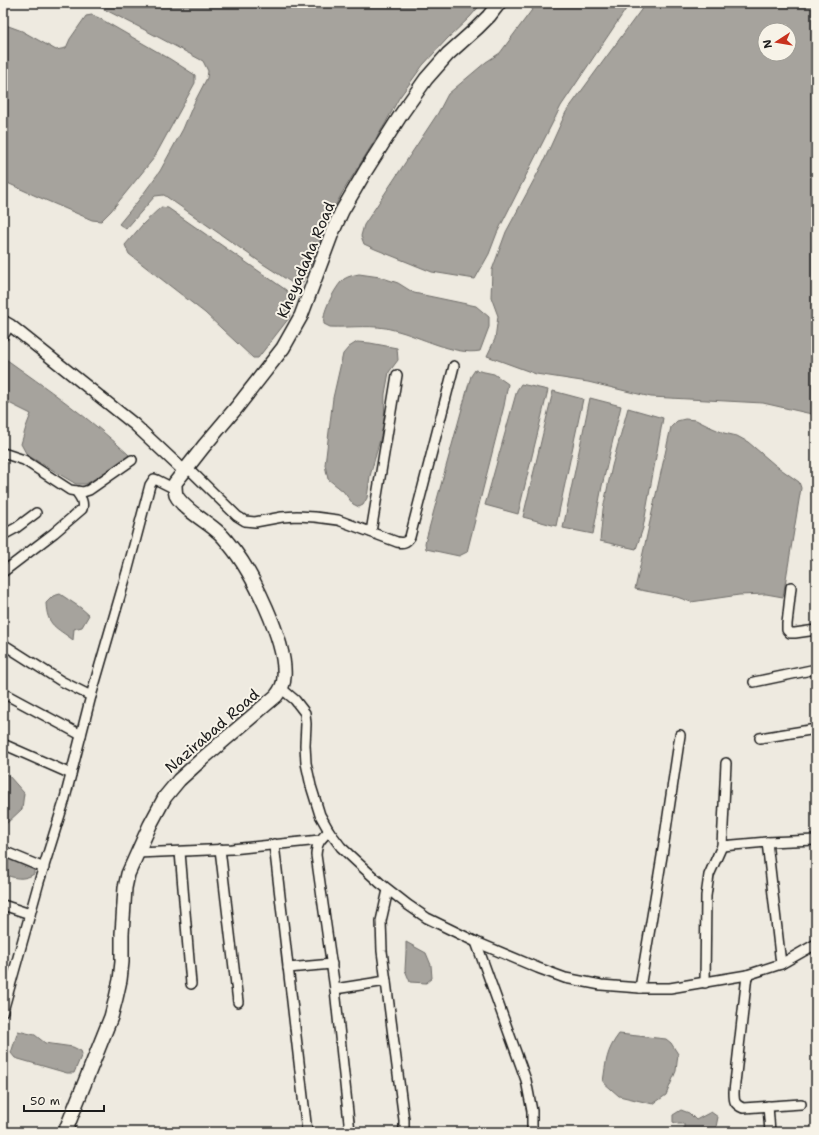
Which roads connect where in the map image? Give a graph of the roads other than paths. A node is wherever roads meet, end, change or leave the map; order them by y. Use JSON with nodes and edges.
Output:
{"nodes":[{"id":1,"x":499,"y":3,"type":"edge"},
{"id":2,"x":6,"y":323,"type":"edge"},
{"id":3,"x":3,"y":336,"type":"edge"},
{"id":4,"x":454,"y":366,"type":"dead end"},
{"id":5,"x":397,"y":375,"type":"dead end"},
{"id":6,"x":3,"y":453,"type":"edge"},
{"id":7,"x":132,"y":460,"type":"dead end"},
{"id":8,"x":180,"y":477,"type":"junction"},
{"id":9,"x":76,"y":491,"type":"junction"},
{"id":10,"x":36,"y":513,"type":"dead end"},
{"id":11,"x":371,"y":532,"type":"junction"},
{"id":12,"x":3,"y":535,"type":"edge"},
{"id":13,"x":3,"y":572,"type":"edge"},
{"id":14,"x":790,"y":587,"type":"dead end"},
{"id":15,"x":816,"y":630,"type":"edge"},
{"id":16,"x":3,"y":644,"type":"edge"},
{"id":17,"x":816,"y":669,"type":"edge"},
{"id":18,"x":754,"y":682,"type":"dead end"},
{"id":19,"x":282,"y":689,"type":"junction"},
{"id":20,"x":3,"y":693,"type":"edge"},
{"id":21,"x":91,"y":696,"type":"junction"},
{"id":22,"x":816,"y":729,"type":"edge"},
{"id":23,"x":81,"y":735,"type":"junction"},
{"id":24,"x":680,"y":735,"type":"dead end"},
{"id":25,"x":760,"y":738,"type":"dead end"},
{"id":26,"x":3,"y":744,"type":"edge"},
{"id":27,"x":726,"y":763,"type":"dead end"},
{"id":28,"x":71,"y":774,"type":"junction"},
{"id":29,"x":329,"y":832,"type":"junction"},
{"id":30,"x":320,"y":840,"type":"junction"},
{"id":31,"x":816,"y":840,"type":"edge"},
{"id":32,"x":767,"y":842,"type":"junction"},
{"id":33,"x":274,"y":844,"type":"junction"},
{"id":34,"x":722,"y":846,"type":"junction"},
{"id":35,"x":220,"y":849,"type":"junction"},
{"id":36,"x":3,"y":851,"type":"edge"},
{"id":37,"x":180,"y":852,"type":"junction"},
{"id":38,"x":137,"y":853,"type":"junction"},
{"id":39,"x":44,"y":868,"type":"junction"},
{"id":40,"x":388,"y":890,"type":"junction"},
{"id":41,"x":3,"y":905,"type":"edge"},
{"id":42,"x":30,"y":914,"type":"junction"},
{"id":43,"x":476,"y":942,"type":"junction"},
{"id":44,"x":816,"y":944,"type":"edge"},
{"id":45,"x":332,"y":964,"type":"junction"},
{"id":46,"x":781,"y":964,"type":"junction"},
{"id":47,"x":288,"y":968,"type":"junction"},
{"id":48,"x":747,"y":975,"type":"junction"},
{"id":49,"x":386,"y":981,"type":"junction"},
{"id":50,"x":705,"y":983,"type":"junction"},
{"id":51,"x":191,"y":984,"type":"dead end"},
{"id":52,"x":640,"y":988,"type":"junction"},
{"id":53,"x":335,"y":989,"type":"junction"},
{"id":54,"x":238,"y":1002,"type":"dead end"},
{"id":55,"x":3,"y":1011,"type":"edge"},
{"id":56,"x":802,"y":1104,"type":"dead end"},
{"id":57,"x":768,"y":1106,"type":"junction"},
{"id":58,"x":67,"y":1132,"type":"edge"},
{"id":59,"x":307,"y":1132,"type":"edge"},
{"id":60,"x":350,"y":1132,"type":"edge"},
{"id":61,"x":404,"y":1132,"type":"edge"},
{"id":62,"x":532,"y":1132,"type":"edge"},
{"id":63,"x":770,"y":1132,"type":"edge"}],
"edges":[{"from":1,"to":8,"type":"main road","name":"Kheyadaha Road"},
{"from":2,"to":3,"type":"street"},
{"from":2,"to":8,"type":"street"},
{"from":4,"to":11,"type":"street"},
{"from":5,"to":11,"type":"street"},
{"from":6,"to":9,"type":"street"},
{"from":7,"to":9,"type":"street"},
{"from":8,"to":11,"type":"street"},
{"from":8,"to":19,"type":"main road","name":"Nazirabad Road"},
{"from":8,"to":21,"type":"street"},
{"from":9,"to":13,"type":"street"},
{"from":10,"to":12,"type":"street"},
{"from":14,"to":15,"type":"street"},
{"from":16,"to":21,"type":"street"},
{"from":17,"to":18,"type":"street"},
{"from":19,"to":29,"type":"street"},
{"from":19,"to":38,"type":"main road","name":"Nazirabad Road"},
{"from":20,"to":23,"type":"street"},
{"from":21,"to":23,"type":"street"},
{"from":22,"to":25,"type":"street"},
{"from":23,"to":28,"type":"street"},
{"from":24,"to":52,"type":"street"},
{"from":26,"to":28,"type":"street"},
{"from":27,"to":34,"type":"street"},
{"from":28,"to":39,"type":"street"},
{"from":29,"to":30,"type":"street"},
{"from":29,"to":40,"type":"street"},
{"from":30,"to":33,"type":"street"},
{"from":30,"to":45,"type":"street"},
{"from":31,"to":32,"type":"street"},
{"from":32,"to":34,"type":"street"},
{"from":32,"to":46,"type":"street"},
{"from":33,"to":35,"type":"street"},
{"from":33,"to":47,"type":"street"},
{"from":34,"to":50,"type":"street"},
{"from":35,"to":37,"type":"street"},
{"from":35,"to":54,"type":"street"},
{"from":36,"to":39,"type":"street"},
{"from":37,"to":38,"type":"street"},
{"from":37,"to":51,"type":"street"},
{"from":38,"to":58,"type":"main road","name":"Nazirabad Road"},
{"from":39,"to":42,"type":"street"},
{"from":40,"to":43,"type":"street"},
{"from":40,"to":49,"type":"street"},
{"from":41,"to":42,"type":"street"},
{"from":42,"to":55,"type":"street"},
{"from":43,"to":52,"type":"street"},
{"from":43,"to":62,"type":"street"},
{"from":44,"to":46,"type":"street"},
{"from":45,"to":47,"type":"street"},
{"from":45,"to":53,"type":"street"},
{"from":46,"to":48,"type":"street"},
{"from":47,"to":59,"type":"street"},
{"from":48,"to":50,"type":"street"},
{"from":48,"to":57,"type":"street"},
{"from":49,"to":53,"type":"street"},
{"from":49,"to":61,"type":"street"},
{"from":50,"to":52,"type":"street"},
{"from":53,"to":60,"type":"street"},
{"from":56,"to":57,"type":"street"},
{"from":57,"to":63,"type":"street"}]}
